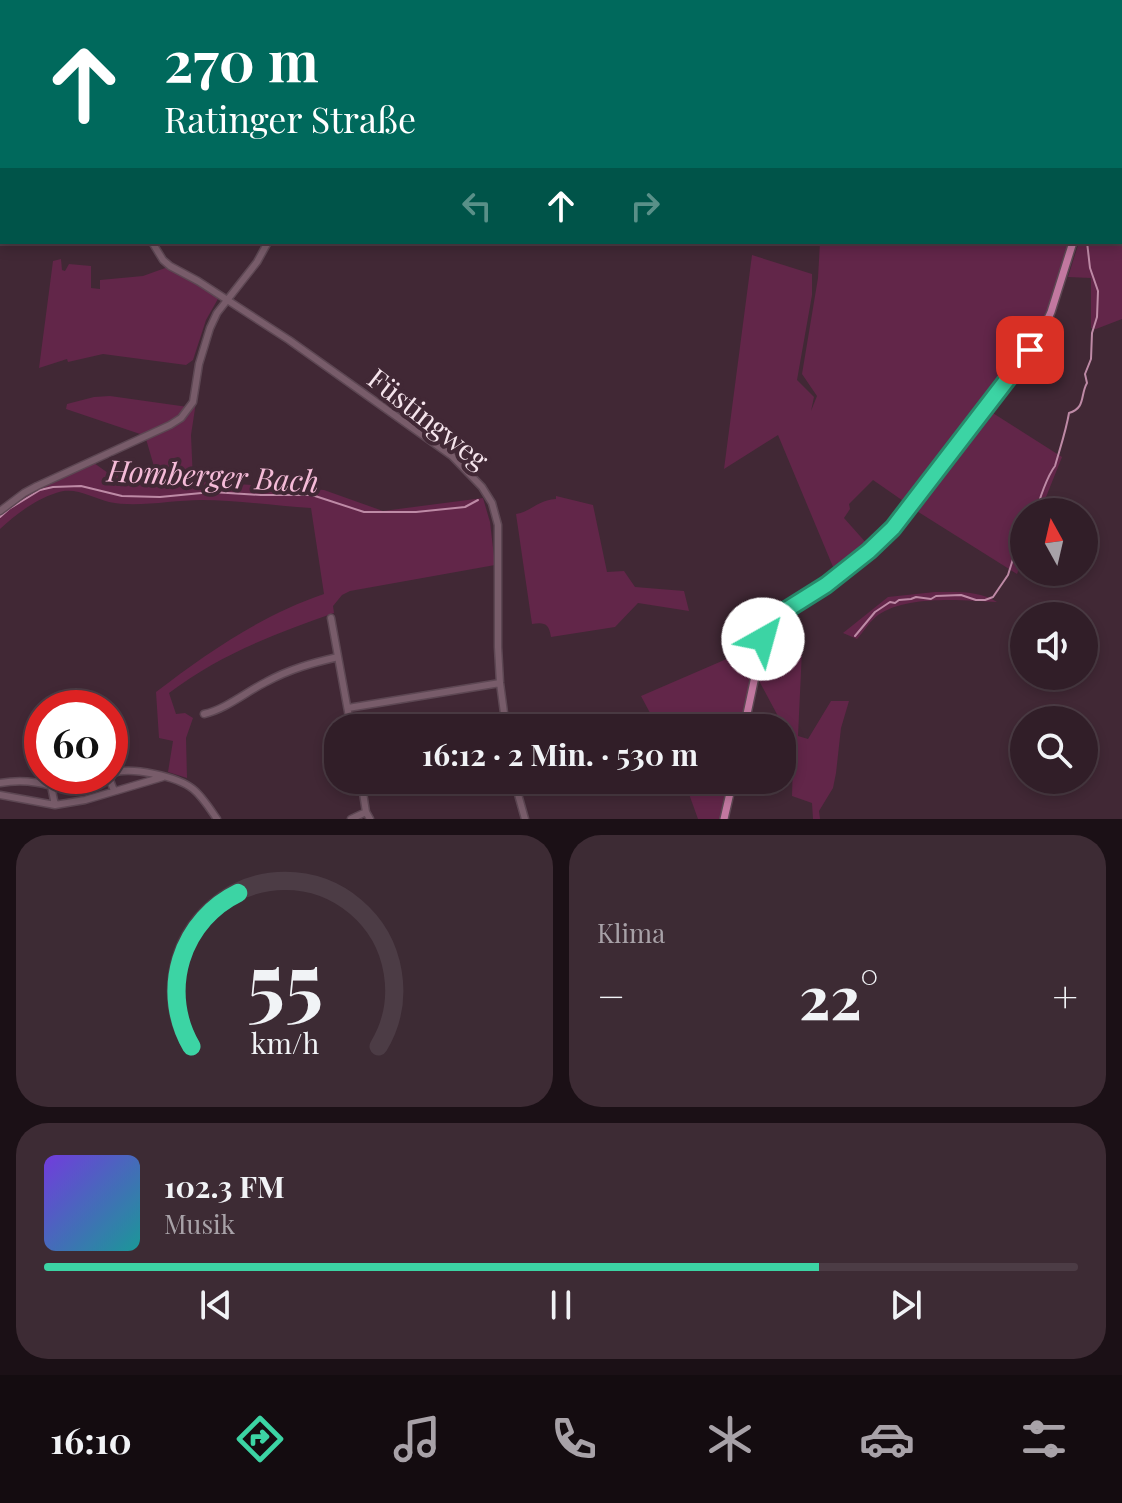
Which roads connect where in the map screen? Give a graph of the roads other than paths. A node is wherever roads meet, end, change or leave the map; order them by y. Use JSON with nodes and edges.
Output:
{"nodes":[{"id":1,"x":153,"y":244,"type":"edge"},
{"id":2,"x":267,"y":244,"type":"edge"},
{"id":3,"x":1072,"y":244,"type":"edge"},
{"id":4,"x":226,"y":301,"type":"junction"},
{"id":5,"x":0,"y":511,"type":"edge"},
{"id":6,"x":331,"y":618,"type":"dead end"},
{"id":7,"x":338,"y":657,"type":"junction"},
{"id":8,"x":500,"y":683,"type":"junction"},
{"id":9,"x":348,"y":708,"type":"junction"},
{"id":10,"x":204,"y":714,"type":"dead end"},
{"id":11,"x":349,"y":714,"type":"edge"},
{"id":12,"x":504,"y":714,"type":"edge"},
{"id":13,"x":747,"y":714,"type":"edge"},
{"id":14,"x":128,"y":770,"type":"edge"},
{"id":15,"x":163,"y":777,"type":"junction"},
{"id":16,"x":0,"y":783,"type":"edge"},
{"id":17,"x":128,"y":787,"type":"edge"},
{"id":18,"x":104,"y":794,"type":"edge"},
{"id":19,"x":364,"y":794,"type":"edge"},
{"id":20,"x":518,"y":794,"type":"edge"},
{"id":21,"x":730,"y":794,"type":"edge"},
{"id":22,"x":0,"y":795,"type":"edge"},
{"id":23,"x":55,"y":805,"type":"junction"},
{"id":24,"x":368,"y":816,"type":"edge"},
{"id":25,"x":217,"y":819,"type":"edge"},
{"id":26,"x":351,"y":819,"type":"edge"},
{"id":27,"x":525,"y":819,"type":"edge"},
{"id":28,"x":724,"y":819,"type":"edge"}],
"edges":[{"from":1,"to":4,"type":"street","name":"Füstingweg"},
{"from":2,"to":4,"type":"street"},
{"from":3,"to":13,"type":"main road"},
{"from":4,"to":5,"type":"street"},
{"from":4,"to":8,"type":"street","name":"Füstingweg"},
{"from":6,"to":7,"type":"street"},
{"from":7,"to":9,"type":"street"},
{"from":7,"to":10,"type":"street"},
{"from":8,"to":9,"type":"street"},
{"from":8,"to":12,"type":"street","name":"Füstingweg"},
{"from":9,"to":11,"type":"street"},
{"from":14,"to":15,"type":"street"},
{"from":15,"to":17,"type":"street"},
{"from":15,"to":25,"type":"street"},
{"from":16,"to":23,"type":"street"},
{"from":18,"to":23,"type":"street"},
{"from":19,"to":24,"type":"street"},
{"from":20,"to":27,"type":"street"},
{"from":21,"to":28,"type":"main road"},
{"from":22,"to":23,"type":"street"},
{"from":24,"to":26,"type":"street"}]}
